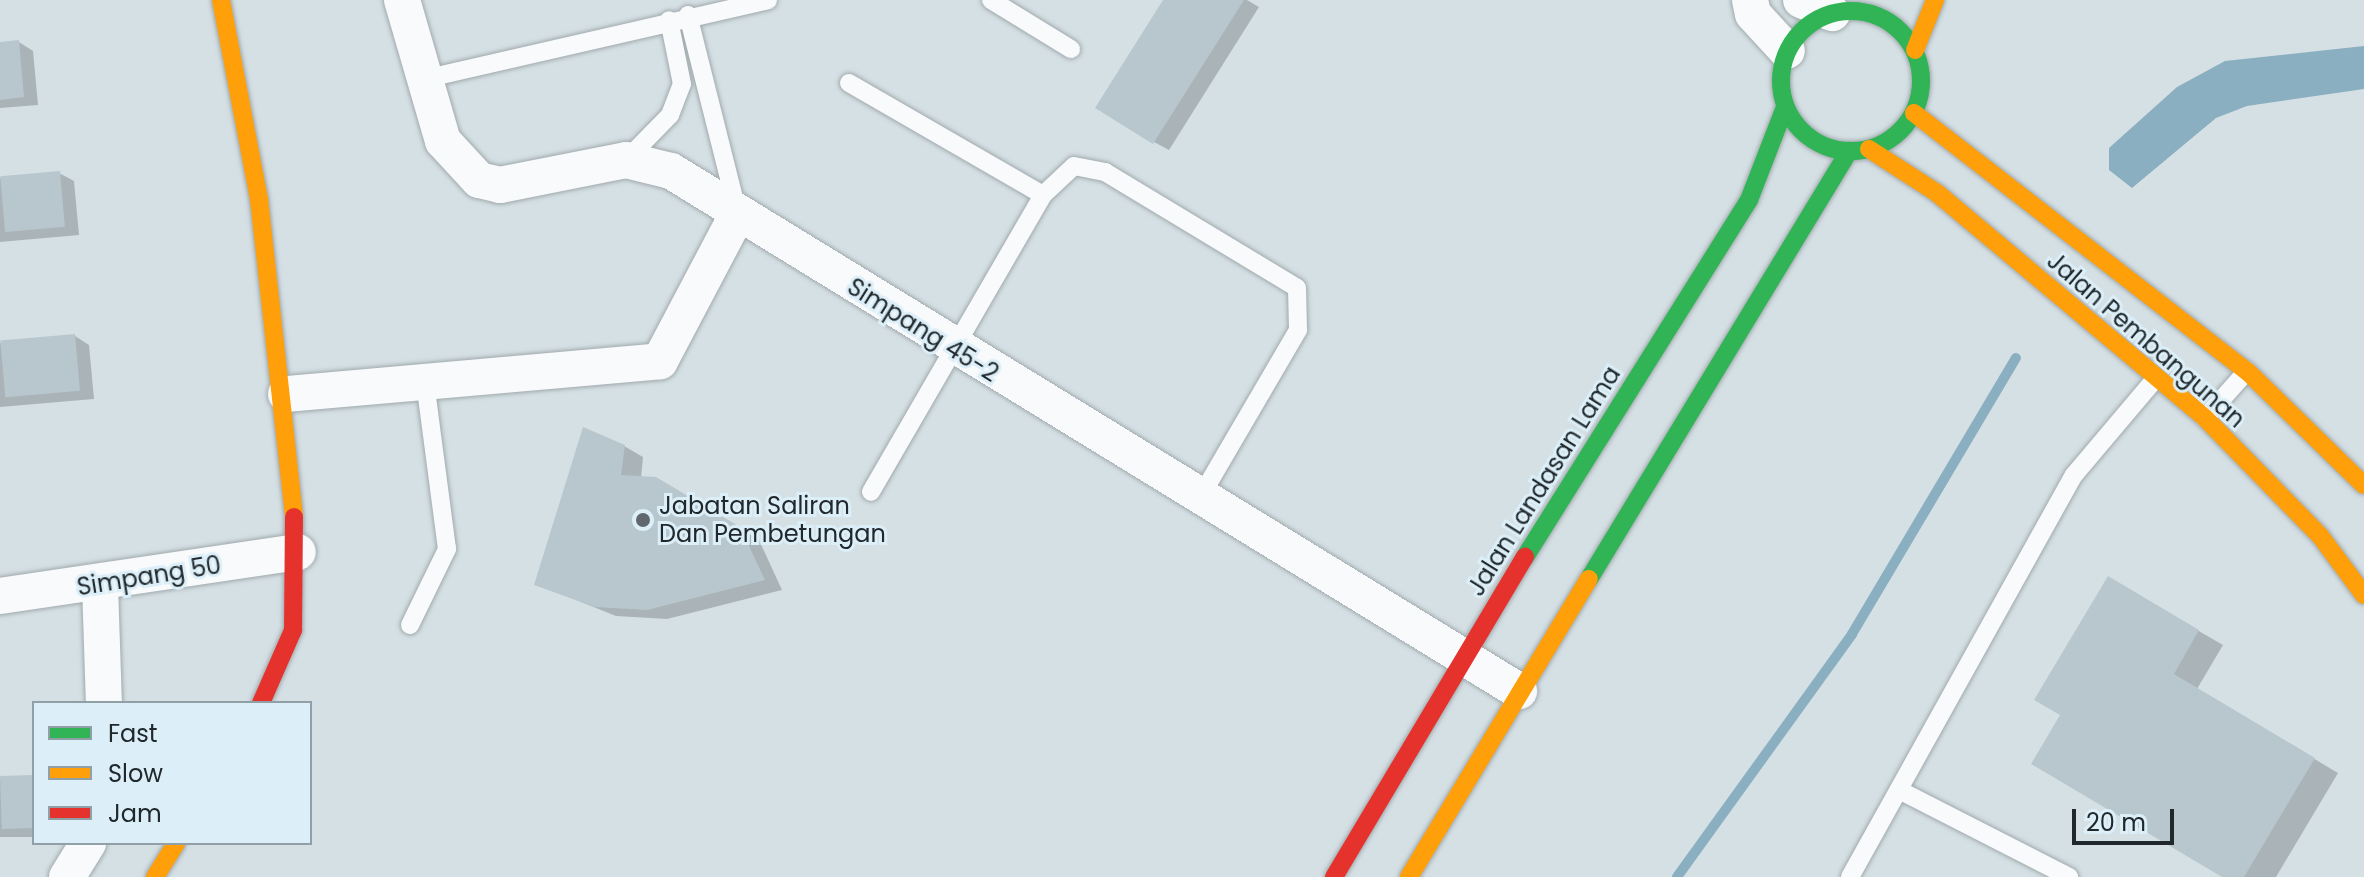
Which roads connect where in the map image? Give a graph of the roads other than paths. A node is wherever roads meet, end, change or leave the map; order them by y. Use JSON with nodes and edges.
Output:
{"nodes":[{"id":1,"x":221,"y":0,"type":"edge"},
{"id":2,"x":402,"y":0,"type":"edge"},
{"id":3,"x":768,"y":0,"type":"edge"},
{"id":4,"x":991,"y":0,"type":"edge"},
{"id":5,"x":1750,"y":0,"type":"edge"},
{"id":6,"x":1935,"y":0,"type":"edge"},
{"id":7,"x":1836,"y":6,"type":"edge"},
{"id":8,"x":688,"y":15,"type":"junction"},
{"id":9,"x":669,"y":20,"type":"junction"},
{"id":10,"x":1071,"y":49,"type":"dead end"},
{"id":11,"x":1915,"y":50,"type":"junction"},
{"id":12,"x":1787,"y":51,"type":"junction"},
{"id":13,"x":424,"y":79,"type":"junction"},
{"id":14,"x":849,"y":83,"type":"dead end"},
{"id":15,"x":1785,"y":107,"type":"junction"},
{"id":16,"x":1914,"y":113,"type":"junction"},
{"id":17,"x":1869,"y":149,"type":"junction"},
{"id":18,"x":1849,"y":151,"type":"junction"},
{"id":19,"x":626,"y":160,"type":"junction"},
{"id":20,"x":1043,"y":195,"type":"junction"},
{"id":21,"x":738,"y":213,"type":"junction"},
{"id":22,"x":954,"y":349,"type":"junction"},
{"id":23,"x":2247,"y":371,"type":"junction"},
{"id":24,"x":2156,"y":378,"type":"junction"},
{"id":25,"x":425,"y":381,"type":"junction"},
{"id":26,"x":286,"y":394,"type":"junction"},
{"id":27,"x":1696,"y":405,"type":"junction"},
{"id":28,"x":2205,"y":418,"type":"junction"},
{"id":29,"x":1657,"y":423,"type":"dead end"},
{"id":30,"x":2364,"y":485,"type":"edge"},
{"id":31,"x":871,"y":492,"type":"dead end"},
{"id":32,"x":1200,"y":498,"type":"junction"},
{"id":33,"x":298,"y":552,"type":"junction"},
{"id":34,"x":100,"y":585,"type":"junction"},
{"id":35,"x":2364,"y":595,"type":"edge"},
{"id":36,"x":0,"y":596,"type":"edge"},
{"id":37,"x":410,"y":625,"type":"dead end"},
{"id":38,"x":1477,"y":653,"type":"junction"},
{"id":39,"x":1519,"y":691,"type":"junction"},
{"id":40,"x":104,"y":701,"type":"edge"},
{"id":41,"x":262,"y":701,"type":"edge"},
{"id":42,"x":1901,"y":791,"type":"junction"},
{"id":43,"x":87,"y":845,"type":"edge"},
{"id":44,"x":175,"y":845,"type":"edge"},
{"id":45,"x":67,"y":877,"type":"edge"},
{"id":46,"x":155,"y":877,"type":"edge"},
{"id":47,"x":1334,"y":877,"type":"edge"},
{"id":48,"x":1409,"y":877,"type":"edge"},
{"id":49,"x":1850,"y":877,"type":"edge"},
{"id":50,"x":2069,"y":877,"type":"edge"}],
"edges":[{"from":1,"to":26,"type":"main road"},
{"from":2,"to":13,"type":"street","name":"Simpang 45-2"},
{"from":3,"to":8,"type":"lane"},
{"from":4,"to":10,"type":"lane"},
{"from":5,"to":12,"type":"street"},
{"from":6,"to":11,"type":"main road"},
{"from":7,"to":11,"type":"main road"},
{"from":7,"to":12,"type":"main road"},
{"from":8,"to":9,"type":"lane"},
{"from":8,"to":21,"type":"lane"},
{"from":9,"to":13,"type":"lane"},
{"from":9,"to":19,"type":"lane"},
{"from":11,"to":16,"type":"main road"},
{"from":12,"to":15,"type":"main road"},
{"from":13,"to":19,"type":"street","name":"Simpang 45-2"},
{"from":14,"to":20,"type":"lane"},
{"from":15,"to":18,"type":"main road"},
{"from":15,"to":38,"type":"main road","name":"Jalan Landasan Lama"},
{"from":16,"to":17,"type":"main road"},
{"from":16,"to":23,"type":"main road","name":"Jalan Pembangunan"},
{"from":17,"to":18,"type":"main road"},
{"from":17,"to":24,"type":"main road","name":"Jalan Pembangunan"},
{"from":18,"to":27,"type":"main road"},
{"from":19,"to":21,"type":"street","name":"Simpang 45-2"},
{"from":20,"to":22,"type":"lane"},
{"from":20,"to":32,"type":"lane"},
{"from":21,"to":22,"type":"street","name":"Simpang 45-2"},
{"from":21,"to":25,"type":"street"},
{"from":22,"to":31,"type":"lane"},
{"from":22,"to":32,"type":"street","name":"Simpang 45-2"},
{"from":23,"to":28,"type":"lane"},
{"from":23,"to":30,"type":"main road","name":"Jalan Pembangunan"},
{"from":24,"to":28,"type":"main road","name":"Jalan Pembangunan"},
{"from":24,"to":42,"type":"lane"},
{"from":25,"to":26,"type":"street"},
{"from":25,"to":37,"type":"lane"},
{"from":26,"to":33,"type":"main road"},
{"from":27,"to":29,"type":"main road"},
{"from":27,"to":39,"type":"main road"},
{"from":28,"to":35,"type":"main road","name":"Jalan Pembangunan"},
{"from":32,"to":38,"type":"street","name":"Simpang 45-2"},
{"from":33,"to":34,"type":"street","name":"Simpang 50"},
{"from":33,"to":41,"type":"main road"},
{"from":34,"to":36,"type":"street","name":"Simpang 50"},
{"from":34,"to":40,"type":"street"},
{"from":38,"to":39,"type":"street","name":"Simpang 45-2"},
{"from":38,"to":47,"type":"main road","name":"Jalan Landasan Lama"},
{"from":39,"to":48,"type":"main road"},
{"from":42,"to":49,"type":"lane"},
{"from":42,"to":50,"type":"lane"},
{"from":43,"to":45,"type":"street"},
{"from":44,"to":46,"type":"main road"}]}
